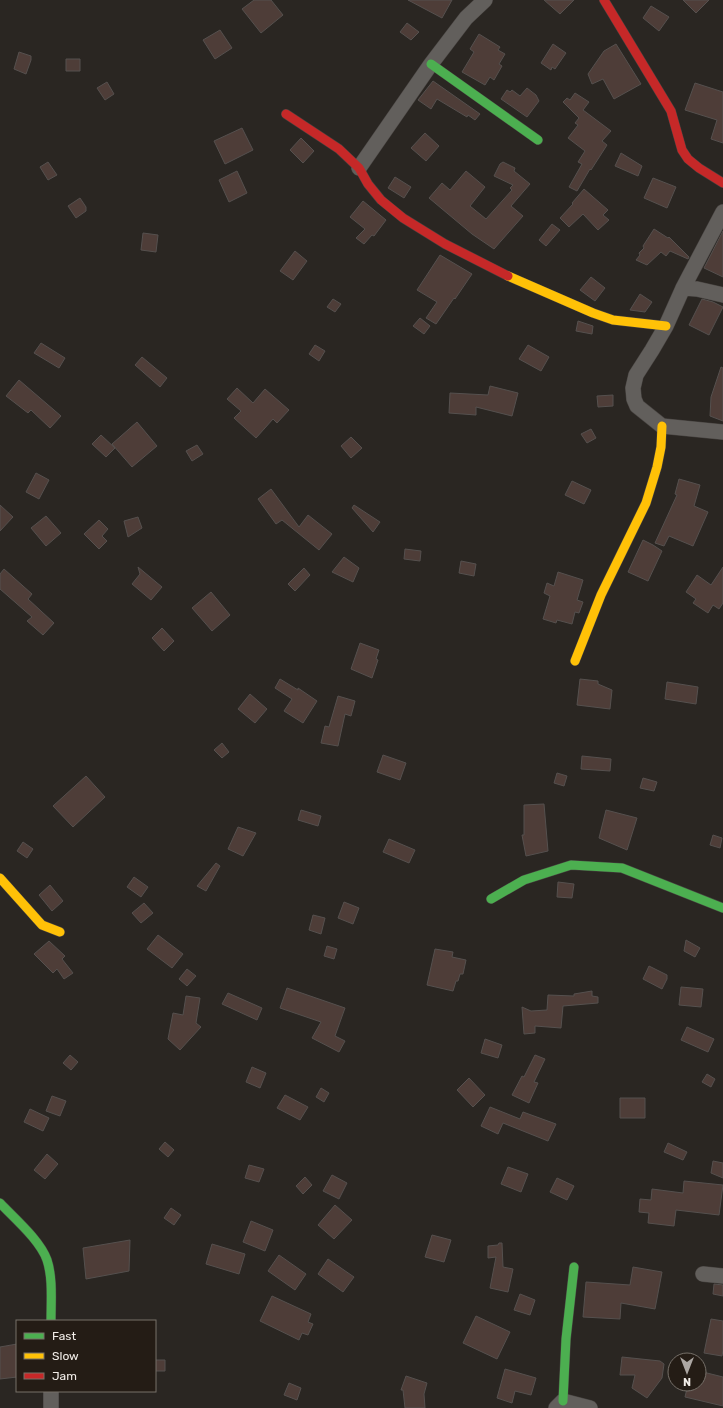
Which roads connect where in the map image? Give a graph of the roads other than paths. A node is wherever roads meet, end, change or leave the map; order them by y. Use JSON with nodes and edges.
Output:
{"nodes":[{"id":1,"x":485,"y":0,"type":"edge"},
{"id":2,"x":604,"y":0,"type":"edge"},
{"id":3,"x":431,"y":64,"type":"junction"},
{"id":4,"x":286,"y":114,"type":"dead end"},
{"id":5,"x":538,"y":140,"type":"dead end"},
{"id":6,"x":359,"y":168,"type":"junction"},
{"id":7,"x":723,"y":183,"type":"edge"},
{"id":8,"x":723,"y":212,"type":"edge"},
{"id":9,"x":683,"y":288,"type":"junction"},
{"id":10,"x":723,"y":295,"type":"edge"},
{"id":11,"x":666,"y":326,"type":"junction"},
{"id":12,"x":662,"y":426,"type":"junction"},
{"id":13,"x":723,"y":432,"type":"edge"},
{"id":14,"x":575,"y":661,"type":"dead end"},
{"id":15,"x":0,"y":878,"type":"edge"},
{"id":16,"x":491,"y":899,"type":"dead end"},
{"id":17,"x":723,"y":908,"type":"edge"},
{"id":18,"x":60,"y":932,"type":"dead end"},
{"id":19,"x":0,"y":1203,"type":"edge"},
{"id":20,"x":574,"y":1267,"type":"dead end"},
{"id":21,"x":703,"y":1274,"type":"dead end"},
{"id":22,"x":723,"y":1276,"type":"edge"},
{"id":23,"x":51,"y":1320,"type":"edge"},
{"id":24,"x":51,"y":1392,"type":"edge"},
{"id":25,"x":560,"y":1405,"type":"edge"},
{"id":26,"x":51,"y":1408,"type":"edge"},
{"id":27,"x":590,"y":1408,"type":"edge"}],
"edges":[{"from":1,"to":3,"type":"street"},
{"from":2,"to":7,"type":"street"},
{"from":3,"to":5,"type":"street"},
{"from":3,"to":6,"type":"street"},
{"from":4,"to":6,"type":"street"},
{"from":6,"to":11,"type":"street"},
{"from":8,"to":9,"type":"street"},
{"from":9,"to":10,"type":"street"},
{"from":9,"to":11,"type":"street"},
{"from":11,"to":12,"type":"street"},
{"from":12,"to":13,"type":"street"},
{"from":12,"to":14,"type":"street"},
{"from":15,"to":18,"type":"street"},
{"from":16,"to":17,"type":"street"},
{"from":19,"to":23,"type":"street"},
{"from":20,"to":25,"type":"street"},
{"from":21,"to":22,"type":"street"},
{"from":24,"to":26,"type":"street"},
{"from":25,"to":27,"type":"street"}]}
